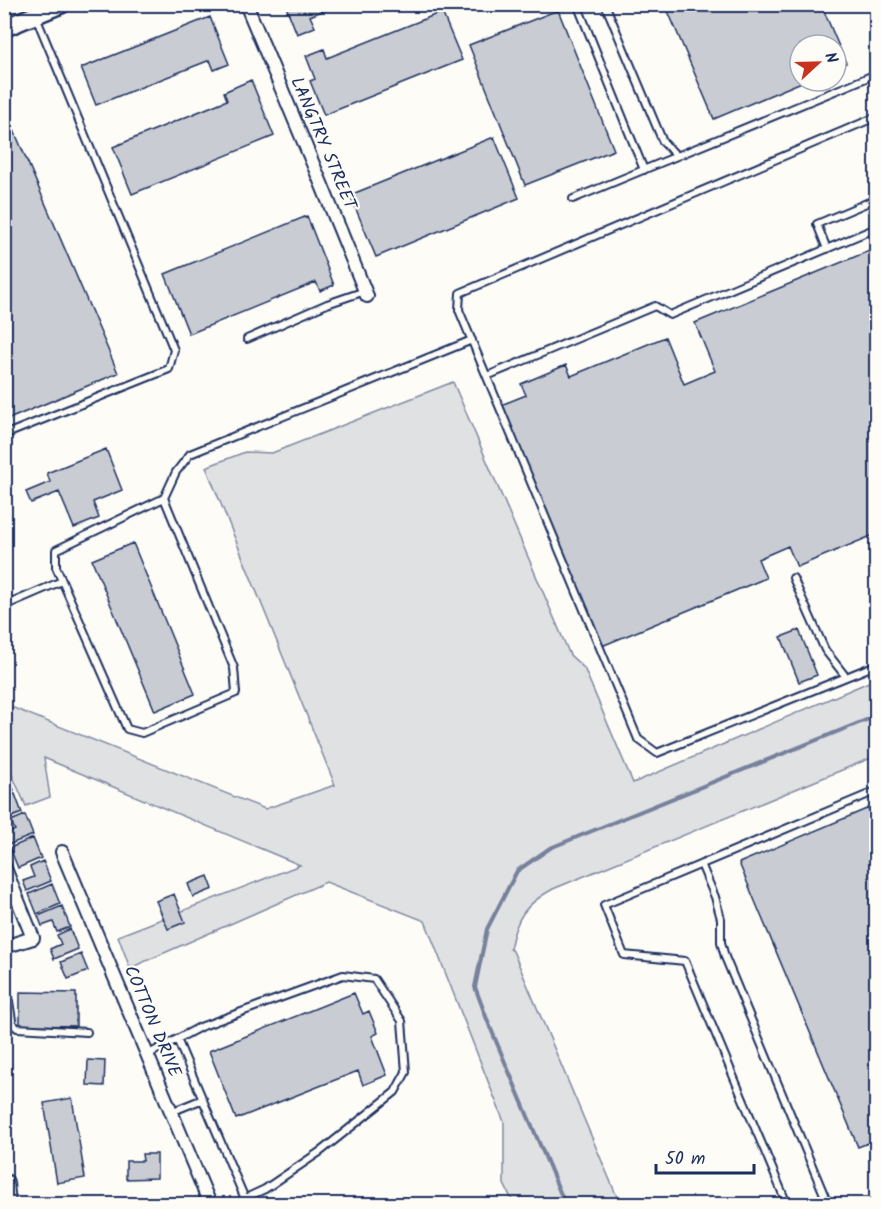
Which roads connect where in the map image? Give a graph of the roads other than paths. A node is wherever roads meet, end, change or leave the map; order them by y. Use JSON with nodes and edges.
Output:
{"nodes":[{"id":1,"x":62,"y":4,"type":"edge"},
{"id":2,"x":246,"y":4,"type":"edge"},
{"id":3,"x":577,"y":4,"type":"edge"},
{"id":4,"x":605,"y":4,"type":"edge"},
{"id":5,"x":36,"y":15,"type":"junction"},
{"id":6,"x":4,"y":28,"type":"edge"},
{"id":7,"x":876,"y":74,"type":"edge"},
{"id":8,"x":876,"y":117,"type":"edge"},
{"id":9,"x":677,"y":156,"type":"junction"},
{"id":10,"x":644,"y":170,"type":"junction"},
{"id":11,"x":573,"y":199,"type":"dead end"},
{"id":12,"x":876,"y":199,"type":"edge"},
{"id":13,"x":876,"y":228,"type":"edge"},
{"id":14,"x":827,"y":249,"type":"junction"},
{"id":15,"x":366,"y":293,"type":"joint"},
{"id":16,"x":247,"y":339,"type":"dead end"},
{"id":17,"x":472,"y":340,"type":"junction"},
{"id":18,"x":486,"y":376,"type":"junction"},
{"id":19,"x":4,"y":435,"type":"edge"},
{"id":20,"x":164,"y":498,"type":"junction"},
{"id":21,"x":793,"y":578,"type":"dead end"},
{"id":22,"x":62,"y":581,"type":"junction"},
{"id":23,"x":4,"y":606,"type":"edge"},
{"id":24,"x":876,"y":665,"type":"edge"},
{"id":25,"x":846,"y":677,"type":"junction"},
{"id":26,"x":876,"y":791,"type":"edge"},
{"id":27,"x":62,"y":852,"type":"dead end"},
{"id":28,"x":701,"y":864,"type":"junction"},
{"id":29,"x":4,"y":866,"type":"edge"},
{"id":30,"x":4,"y":946,"type":"edge"},
{"id":31,"x":4,"y":993,"type":"edge"},
{"id":32,"x":8,"y":1023,"type":"edge"},
{"id":33,"x":87,"y":1032,"type":"dead end"},
{"id":34,"x":177,"y":1039,"type":"junction"},
{"id":35,"x":147,"y":1055,"type":"junction"},
{"id":36,"x":203,"y":1099,"type":"junction"},
{"id":37,"x":171,"y":1112,"type":"junction"},
{"id":38,"x":4,"y":1183,"type":"edge"},
{"id":39,"x":245,"y":1199,"type":"junction"},
{"id":40,"x":6,"y":1204,"type":"edge"},
{"id":41,"x":210,"y":1204,"type":"edge"},
{"id":42,"x":233,"y":1204,"type":"edge"},
{"id":43,"x":787,"y":1204,"type":"edge"},
{"id":44,"x":828,"y":1204,"type":"edge"}],
"edges":[{"from":1,"to":5,"type":"street"},
{"from":2,"to":15,"type":"street","name":"LANGTRY STREET"},
{"from":3,"to":10,"type":"lane"},
{"from":4,"to":9,"type":"lane"},
{"from":5,"to":6,"type":"street"},
{"from":5,"to":19,"type":"lane"},
{"from":7,"to":9,"type":"lane"},
{"from":8,"to":17,"type":"lane"},
{"from":9,"to":10,"type":"lane"},
{"from":10,"to":11,"type":"lane"},
{"from":12,"to":14,"type":"lane"},
{"from":13,"to":14,"type":"lane"},
{"from":14,"to":18,"type":"lane"},
{"from":15,"to":16,"type":"lane"},
{"from":17,"to":18,"type":"lane"},
{"from":17,"to":20,"type":"lane"},
{"from":18,"to":25,"type":"lane"},
{"from":20,"to":22,"type":"lane"},
{"from":20,"to":22,"type":"lane"},
{"from":21,"to":25,"type":"lane"},
{"from":22,"to":23,"type":"lane"},
{"from":24,"to":25,"type":"lane"},
{"from":26,"to":28,"type":"lane"},
{"from":27,"to":35,"type":"street","name":"COTTON DRIVE"},
{"from":28,"to":43,"type":"lane"},
{"from":28,"to":44,"type":"lane"},
{"from":29,"to":30,"type":"street"},
{"from":31,"to":32,"type":"lane"},
{"from":32,"to":33,"type":"lane"},
{"from":34,"to":35,"type":"lane"},
{"from":34,"to":36,"type":"lane"},
{"from":34,"to":39,"type":"lane"},
{"from":35,"to":37,"type":"street","name":"COTTON DRIVE"},
{"from":36,"to":37,"type":"lane"},
{"from":36,"to":39,"type":"lane"},
{"from":37,"to":41,"type":"street","name":"COTTON DRIVE"},
{"from":38,"to":40,"type":"main road"},
{"from":39,"to":42,"type":"lane"}]}
